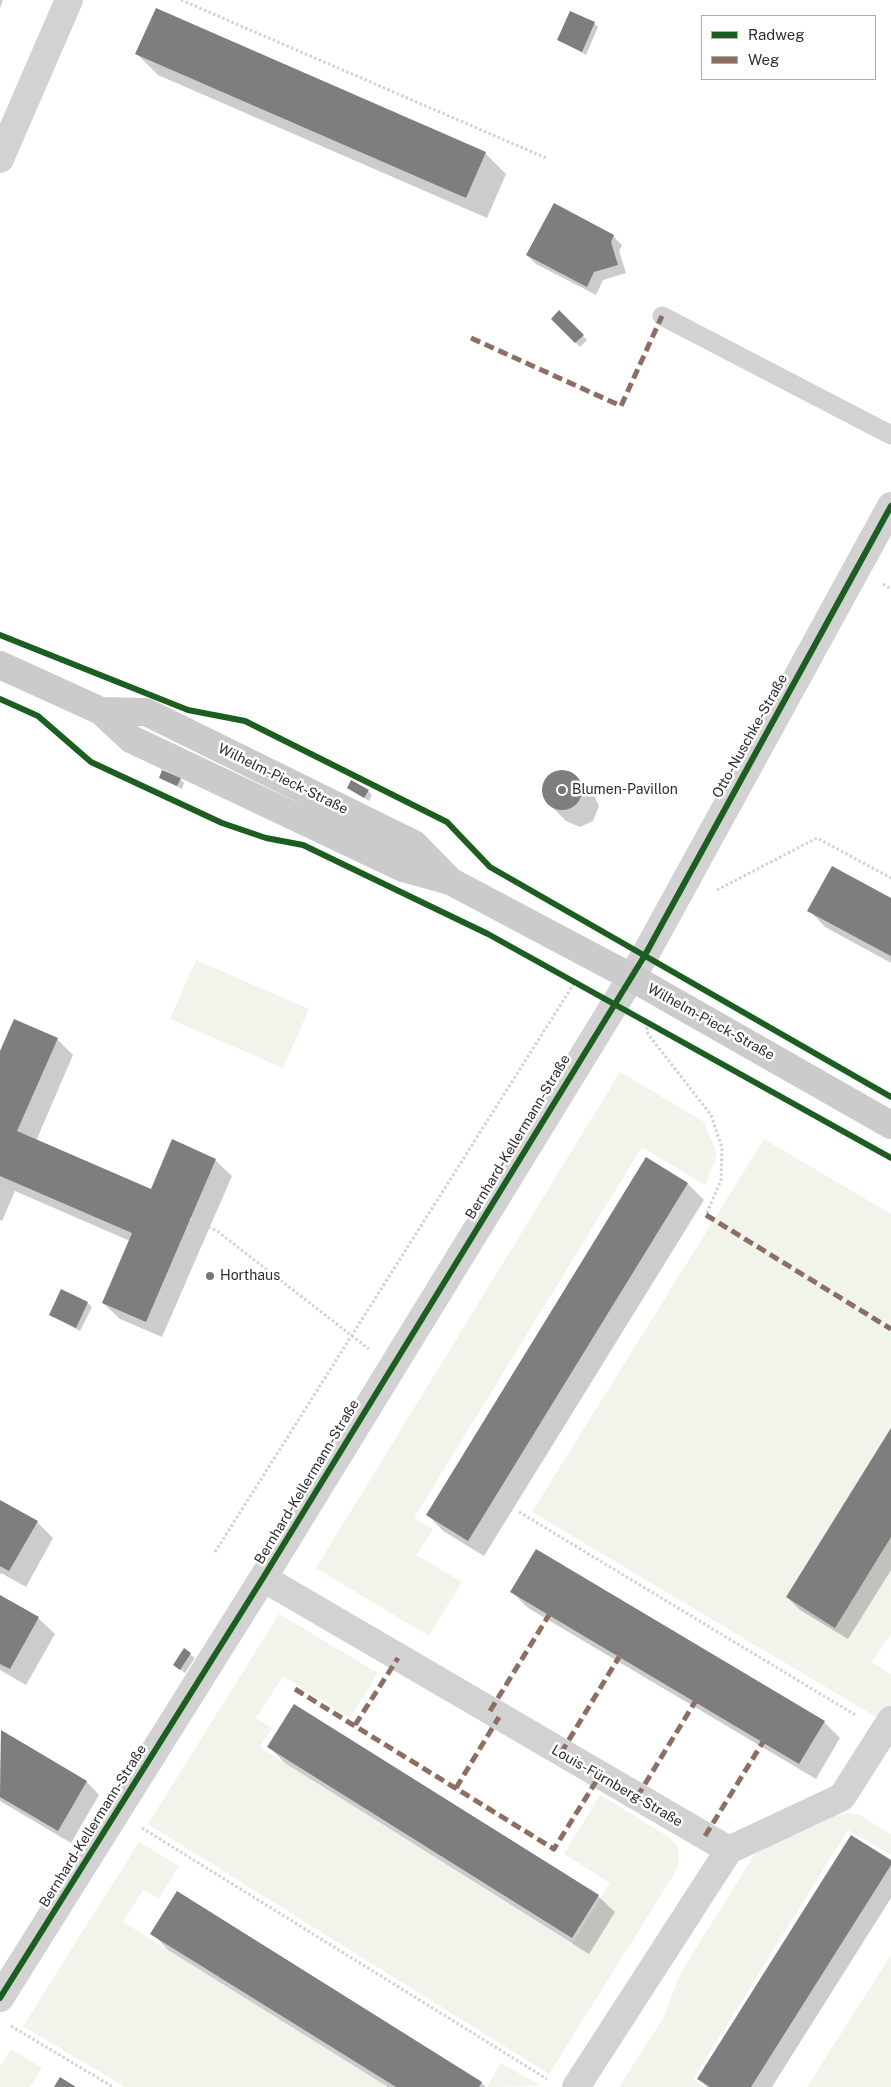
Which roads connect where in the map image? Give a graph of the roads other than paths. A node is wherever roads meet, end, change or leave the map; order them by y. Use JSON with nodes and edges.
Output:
{"nodes":[{"id":1,"x":69,"y":0,"type":"edge"},
{"id":2,"x":0,"y":159,"type":"edge"},
{"id":3,"x":662,"y":316,"type":"dead end"},
{"id":4,"x":891,"y":435,"type":"edge"},
{"id":5,"x":891,"y":506,"type":"edge"},
{"id":6,"x":0,"y":665,"type":"edge"},
{"id":7,"x":631,"y":977,"type":"junction"},
{"id":8,"x":891,"y":1125,"type":"edge"},
{"id":9,"x":263,"y":1578,"type":"junction"},
{"id":10,"x":887,"y":1726,"type":"edge"},
{"id":11,"x":728,"y":1850,"type":"junction"},
{"id":12,"x":0,"y":1998,"type":"edge"},
{"id":13,"x":564,"y":2084,"type":"edge"}],
"edges":[{"from":1,"to":2,"type":"street"},
{"from":3,"to":4,"type":"lane"},
{"from":5,"to":7,"type":"street","name":"Otto-Nuschke-Straße"},
{"from":6,"to":7,"type":"main road","name":"Wilhelm-Pieck-Straße"},
{"from":7,"to":8,"type":"main road","name":"Wilhelm-Pieck-Straße"},
{"from":7,"to":9,"type":"street","name":"Bernhard-Kellermann-Straße"},
{"from":9,"to":11,"type":"street","name":"Louis-Fürnberg-Straße"},
{"from":9,"to":12,"type":"street","name":"Bernhard-Kellermann-Straße"},
{"from":10,"to":11,"type":"street"},
{"from":11,"to":13,"type":"street"}]}
